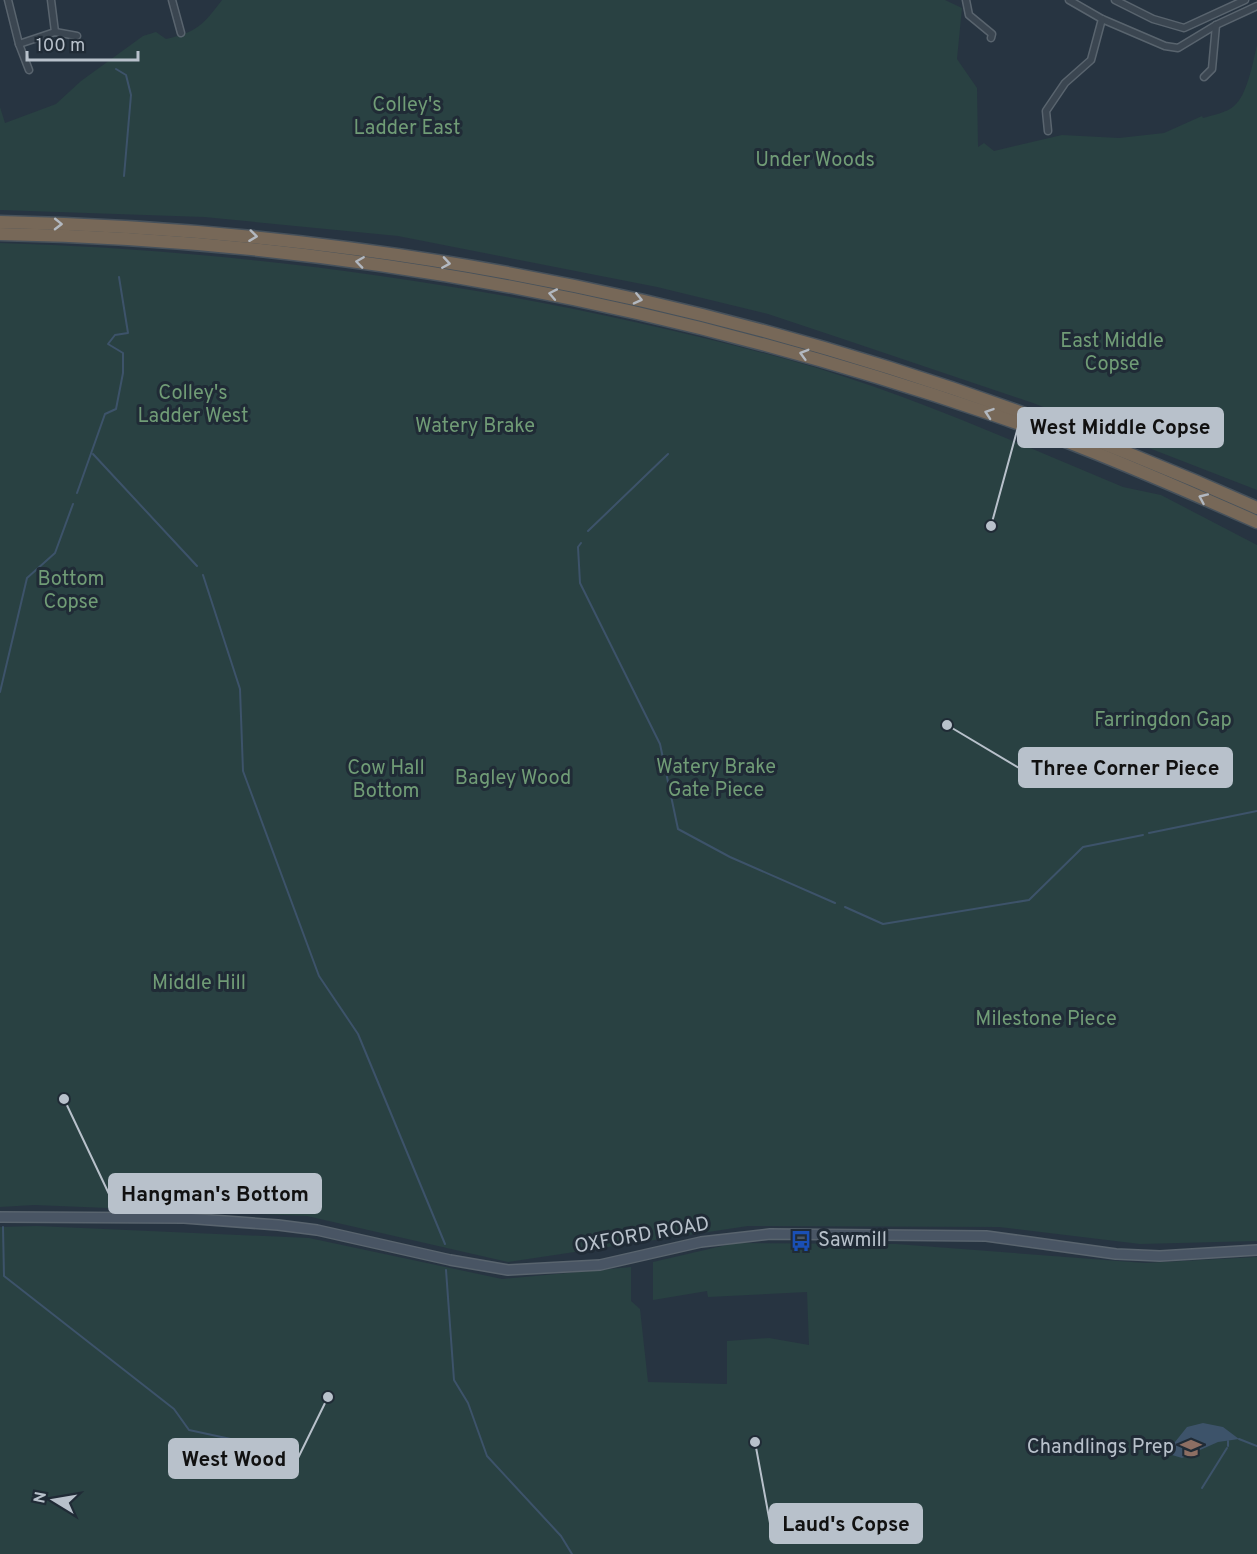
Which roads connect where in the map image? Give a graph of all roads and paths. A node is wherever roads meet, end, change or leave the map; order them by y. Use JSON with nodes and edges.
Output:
{"nodes":[{"id":1,"x":8,"y":0,"type":"edge"},
{"id":2,"x":51,"y":0,"type":"edge"},
{"id":3,"x":172,"y":0,"type":"edge"},
{"id":4,"x":966,"y":0,"type":"edge"},
{"id":5,"x":1069,"y":0,"type":"edge"},
{"id":6,"x":1115,"y":0,"type":"edge"},
{"id":7,"x":1245,"y":0,"type":"edge"},
{"id":8,"x":1251,"y":0,"type":"edge"},
{"id":9,"x":1257,"y":6,"type":"edge"},
{"id":10,"x":1102,"y":19,"type":"junction"},
{"id":11,"x":1216,"y":25,"type":"junction"},
{"id":12,"x":55,"y":32,"type":"junction"},
{"id":13,"x":181,"y":33,"type":"dead end"},
{"id":14,"x":77,"y":36,"type":"dead end"},
{"id":15,"x":992,"y":38,"type":"dead end"},
{"id":16,"x":19,"y":44,"type":"junction"},
{"id":17,"x":29,"y":70,"type":"dead end"},
{"id":18,"x":1207,"y":77,"type":"dead end"},
{"id":19,"x":1048,"y":131,"type":"dead end"},
{"id":20,"x":0,"y":222,"type":"edge"},
{"id":21,"x":0,"y":234,"type":"edge"},
{"id":22,"x":1257,"y":508,"type":"edge"},
{"id":23,"x":1257,"y":522,"type":"edge"},
{"id":24,"x":0,"y":1217,"type":"edge"},
{"id":25,"x":1257,"y":1250,"type":"edge"}],
"edges":[{"from":1,"to":16,"type":"street"},
{"from":2,"to":12,"type":"street"},
{"from":3,"to":13,"type":"street"},
{"from":4,"to":15,"type":"street"},
{"from":5,"to":10,"type":"street"},
{"from":6,"to":7,"type":"street"},
{"from":8,"to":9,"type":"street"},
{"from":9,"to":11,"type":"street"},
{"from":10,"to":11,"type":"street"},
{"from":10,"to":19,"type":"street"},
{"from":11,"to":18,"type":"street"},
{"from":12,"to":14,"type":"street"},
{"from":12,"to":16,"type":"street"},
{"from":16,"to":17,"type":"street"},
{"from":20,"to":22,"type":"highway","one_way":true},
{"from":23,"to":21,"type":"highway","one_way":true},
{"from":24,"to":25,"type":"street","name":"OXFORD ROAD"}]}
